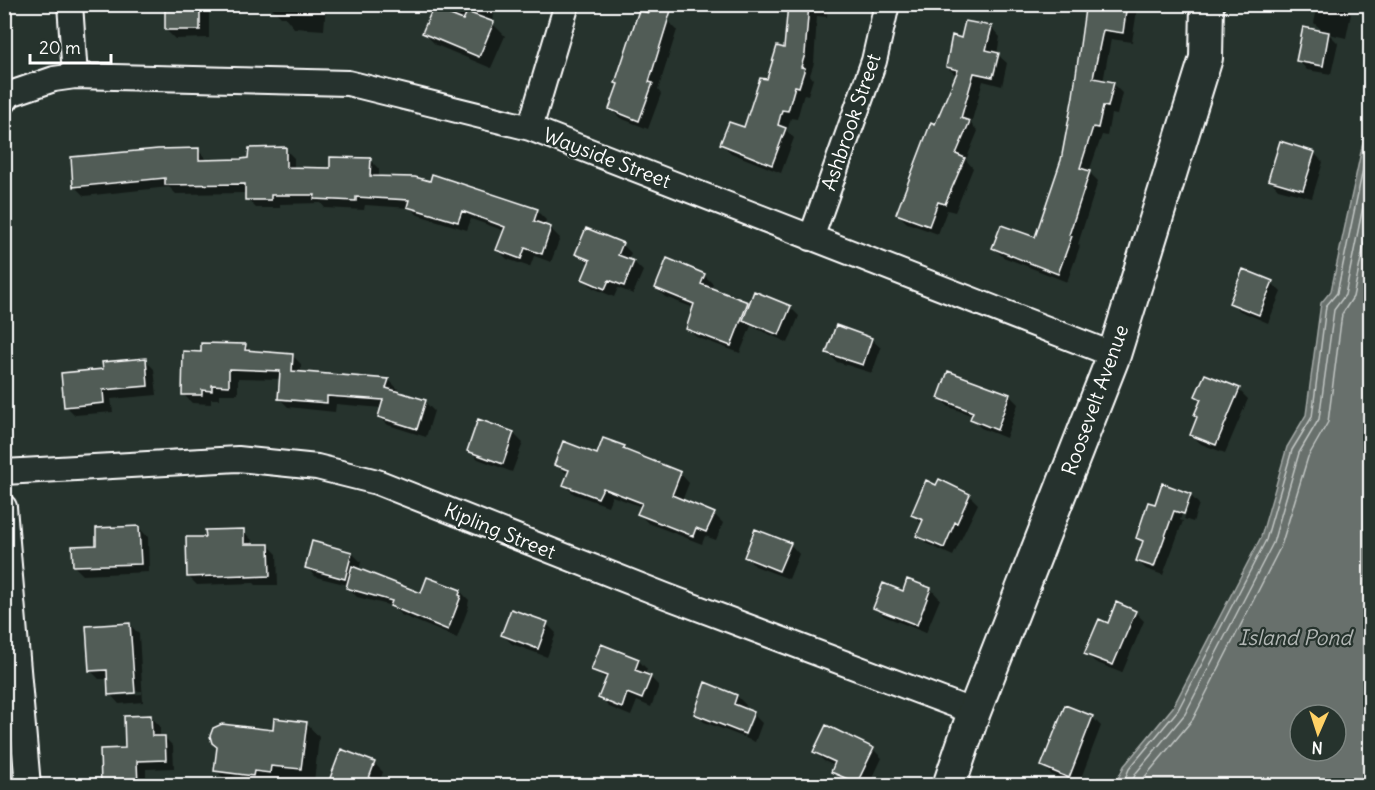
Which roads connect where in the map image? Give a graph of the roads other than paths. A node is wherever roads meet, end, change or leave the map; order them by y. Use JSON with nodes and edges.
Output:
{"nodes":[{"id":1,"x":70,"y":4,"type":"edge"},
{"id":2,"x":567,"y":4,"type":"edge"},
{"id":3,"x":887,"y":4,"type":"edge"},
{"id":4,"x":1207,"y":4,"type":"edge"},
{"id":5,"x":75,"y":76,"type":"junction"},
{"id":6,"x":4,"y":102,"type":"edge"},
{"id":7,"x":530,"y":128,"type":"junction"},
{"id":8,"x":811,"y":238,"type":"junction"},
{"id":9,"x":1114,"y":355,"type":"junction"},
{"id":10,"x":4,"y":472,"type":"edge"},
{"id":11,"x":4,"y":507,"type":"edge"},
{"id":12,"x":974,"y":712,"type":"junction"},
{"id":13,"x":28,"y":786,"type":"edge"},
{"id":14,"x":949,"y":786,"type":"edge"}],
"edges":[{"from":1,"to":5,"type":"street"},
{"from":2,"to":7,"type":"street"},
{"from":3,"to":8,"type":"street","name":"Ashbrook Street"},
{"from":4,"to":9,"type":"street","name":"Roosevelt Avenue"},
{"from":5,"to":6,"type":"street","name":"Wayside Street"},
{"from":5,"to":7,"type":"street","name":"Wayside Street"},
{"from":7,"to":8,"type":"street","name":"Wayside Street"},
{"from":8,"to":9,"type":"street","name":"Wayside Street"},
{"from":9,"to":12,"type":"street","name":"Roosevelt Avenue"},
{"from":10,"to":12,"type":"street","name":"Kipling Street"},
{"from":11,"to":13,"type":"street"},
{"from":12,"to":14,"type":"street","name":"Roosevelt Avenue"}]}
